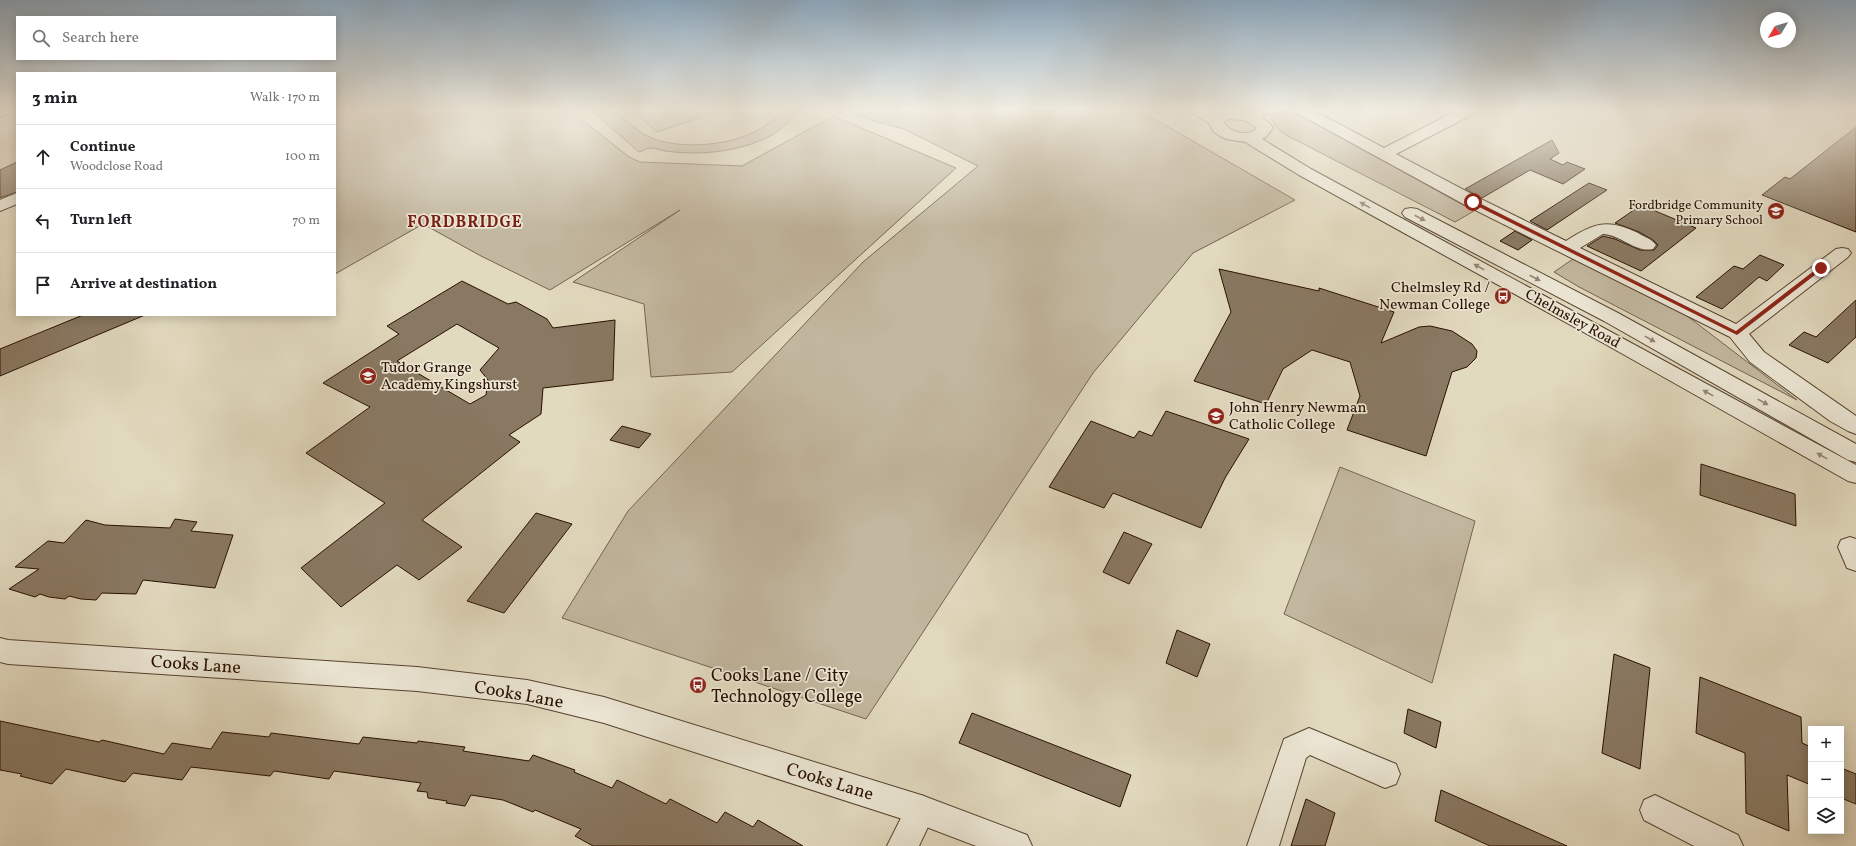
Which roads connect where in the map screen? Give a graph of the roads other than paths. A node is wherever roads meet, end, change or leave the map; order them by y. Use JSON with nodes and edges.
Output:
{"nodes":[{"id":1,"x":1275,"y":149,"type":"edge"},
{"id":2,"x":1289,"y":149,"type":"edge"},
{"id":3,"x":1376,"y":149,"type":"edge"},
{"id":4,"x":1393,"y":149,"type":"edge"},
{"id":5,"x":1384,"y":154,"type":"junction"},
{"id":6,"x":16,"y":198,"type":"edge"},
{"id":7,"x":0,"y":206,"type":"edge"},
{"id":8,"x":1647,"y":245,"type":"dead end"},
{"id":9,"x":1567,"y":248,"type":"junction"},
{"id":10,"x":1842,"y":253,"type":"dead end"},
{"id":11,"x":1737,"y":333,"type":"junction"},
{"id":12,"x":1856,"y":426,"type":"edge"},
{"id":13,"x":1856,"y":454,"type":"edge"},
{"id":14,"x":1856,"y":475,"type":"edge"},
{"id":15,"x":0,"y":650,"type":"edge"},
{"id":16,"x":1385,"y":774,"type":"dead end"},
{"id":17,"x":921,"y":810,"type":"junction"},
{"id":18,"x":1655,"y":810,"type":"dead end"},
{"id":19,"x":903,"y":846,"type":"edge"},
{"id":20,"x":1016,"y":846,"type":"edge"},
{"id":21,"x":1263,"y":846,"type":"edge"},
{"id":22,"x":1727,"y":846,"type":"edge"}],
"edges":[{"from":14,"to":1,"type":"street","name":"Chelmsley Road","one_way":true},
{"from":2,"to":13,"type":"street","name":"Chelmsley Road","one_way":true},
{"from":3,"to":5,"type":"street"},
{"from":4,"to":5,"type":"street"},
{"from":5,"to":9,"type":"street"},
{"from":6,"to":7,"type":"street"},
{"from":8,"to":9,"type":"street"},
{"from":9,"to":11,"type":"street"},
{"from":10,"to":11,"type":"street"},
{"from":11,"to":12,"type":"street"},
{"from":15,"to":17,"type":"street","name":"Cooks Lane"},
{"from":16,"to":21,"type":"street"},
{"from":17,"to":19,"type":"street"},
{"from":17,"to":20,"type":"street","name":"Cooks Lane"},
{"from":18,"to":22,"type":"street"}]}
